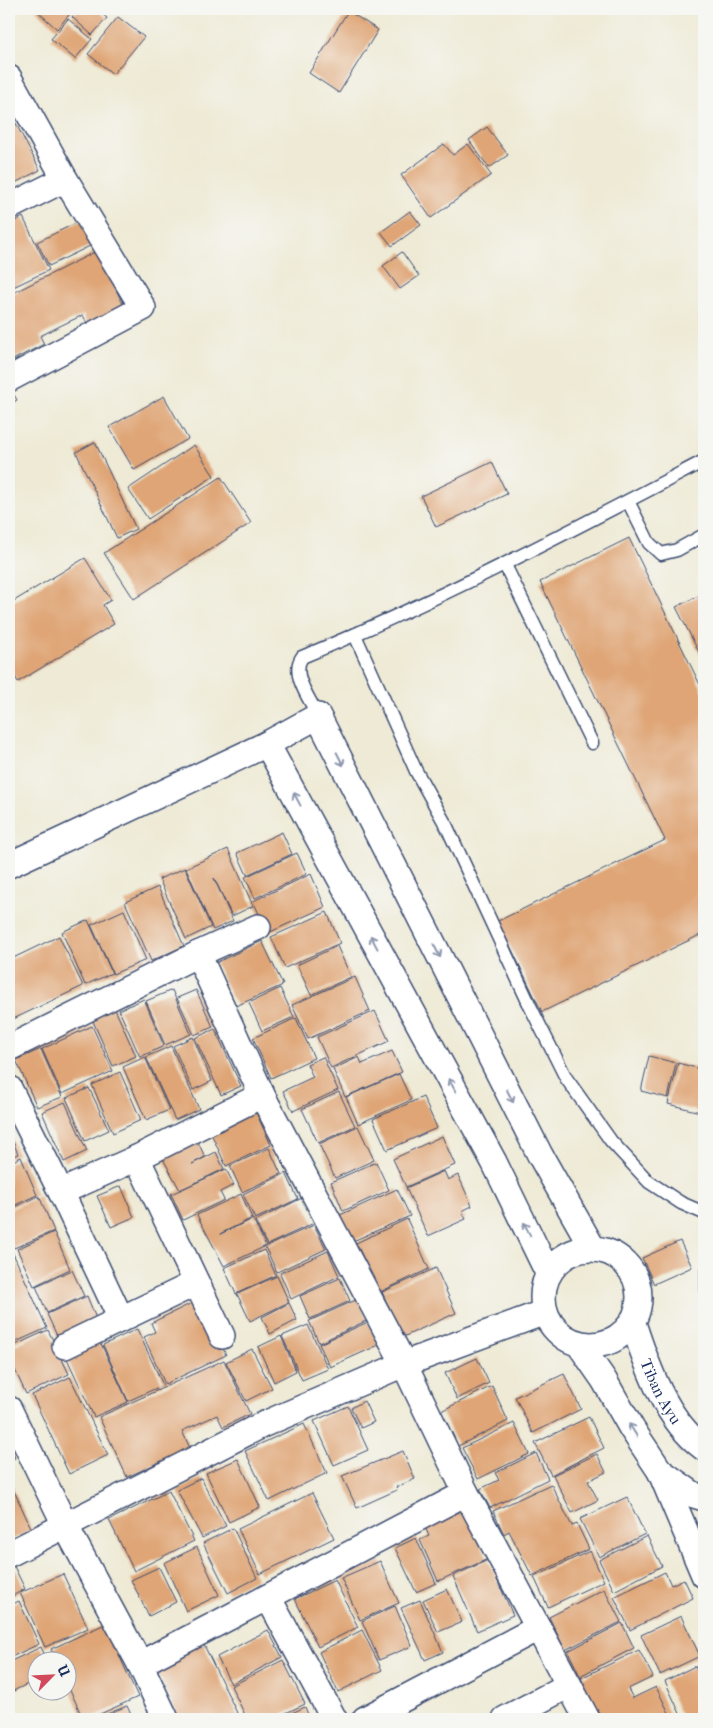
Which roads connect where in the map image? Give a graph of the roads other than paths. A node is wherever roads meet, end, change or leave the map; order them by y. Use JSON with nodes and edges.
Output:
{"nodes":[{"id":1,"x":9,"y":78,"type":"edge"},
{"id":2,"x":65,"y":179,"type":"junction"},
{"id":3,"x":9,"y":207,"type":"edge"},
{"id":4,"x":9,"y":379,"type":"edge"},
{"id":5,"x":704,"y":461,"type":"edge"},
{"id":6,"x":628,"y":501,"type":"junction"},
{"id":7,"x":704,"y":535,"type":"edge"},
{"id":8,"x":505,"y":564,"type":"junction"},
{"id":9,"x":355,"y":635,"type":"junction"},
{"id":10,"x":318,"y":716,"type":"junction"},
{"id":11,"x":592,"y":743,"type":"dead end"},
{"id":12,"x":266,"y":744,"type":"junction"},
{"id":13,"x":9,"y":865,"type":"edge"},
{"id":14,"x":258,"y":928,"type":"dead end"},
{"id":15,"x":198,"y":954,"type":"junction"},
{"id":16,"x":9,"y":1048,"type":"edge"},
{"id":17,"x":9,"y":1088,"type":"edge"},
{"id":18,"x":262,"y":1095,"type":"junction"},
{"id":19,"x":137,"y":1158,"type":"junction"},
{"id":20,"x":61,"y":1192,"type":"junction"},
{"id":21,"x":704,"y":1213,"type":"edge"},
{"id":22,"x":592,"y":1248,"type":"junction"},
{"id":23,"x":548,"y":1273,"type":"junction"},
{"id":24,"x":196,"y":1282,"type":"junction"},
{"id":25,"x":545,"y":1312,"type":"junction"},
{"id":26,"x":121,"y":1320,"type":"junction"},
{"id":27,"x":633,"y":1324,"type":"junction"},
{"id":28,"x":222,"y":1336,"type":"dead end"},
{"id":29,"x":579,"y":1344,"type":"junction"},
{"id":30,"x":65,"y":1346,"type":"dead end"},
{"id":31,"x":404,"y":1364,"type":"junction"},
{"id":32,"x":9,"y":1409,"type":"edge"},
{"id":33,"x":704,"y":1448,"type":"edge"},
{"id":34,"x":660,"y":1471,"type":"junction"},
{"id":35,"x":466,"y":1493,"type":"junction"},
{"id":36,"x":704,"y":1498,"type":"edge"},
{"id":37,"x":65,"y":1525,"type":"junction"},
{"id":38,"x":9,"y":1554,"type":"edge"},
{"id":39,"x":704,"y":1575,"type":"edge"},
{"id":40,"x":268,"y":1597,"type":"junction"},
{"id":41,"x":538,"y":1628,"type":"junction"},
{"id":42,"x":140,"y":1664,"type":"junction"},
{"id":43,"x":569,"y":1685,"type":"junction"},
{"id":44,"x":166,"y":1719,"type":"edge"},
{"id":45,"x":334,"y":1719,"type":"edge"},
{"id":46,"x":365,"y":1719,"type":"edge"},
{"id":47,"x":505,"y":1719,"type":"edge"},
{"id":48,"x":588,"y":1719,"type":"edge"}],
"edges":[{"from":1,"to":2,"type":"street"},
{"from":2,"to":3,"type":"street"},
{"from":2,"to":4,"type":"street"},
{"from":5,"to":6,"type":"lane"},
{"from":6,"to":7,"type":"lane"},
{"from":6,"to":8,"type":"lane"},
{"from":8,"to":9,"type":"lane"},
{"from":8,"to":11,"type":"lane"},
{"from":9,"to":10,"type":"lane"},
{"from":9,"to":21,"type":"lane"},
{"from":10,"to":12,"type":"street"},
{"from":10,"to":22,"type":"street","one_way":true},
{"from":12,"to":13,"type":"street"},
{"from":23,"to":12,"type":"street","one_way":true},
{"from":14,"to":15,"type":"street"},
{"from":15,"to":16,"type":"street"},
{"from":15,"to":18,"type":"street"},
{"from":17,"to":20,"type":"street"},
{"from":18,"to":19,"type":"street"},
{"from":18,"to":31,"type":"street"},
{"from":19,"to":20,"type":"street"},
{"from":19,"to":24,"type":"street"},
{"from":20,"to":26,"type":"street"},
{"from":22,"to":23,"type":"street"},
{"from":22,"to":27,"type":"street"},
{"from":23,"to":25,"type":"street"},
{"from":24,"to":26,"type":"street"},
{"from":24,"to":28,"type":"street"},
{"from":25,"to":29,"type":"street"},
{"from":25,"to":31,"type":"street"},
{"from":26,"to":30,"type":"street"},
{"from":27,"to":29,"type":"street"},
{"from":27,"to":33,"type":"street","name":"Tiban Ayu"},
{"from":34,"to":29,"type":"street","one_way":true},
{"from":31,"to":35,"type":"street"},
{"from":31,"to":37,"type":"street"},
{"from":32,"to":37,"type":"street"},
{"from":34,"to":36,"type":"street"},
{"from":34,"to":39,"type":"street"},
{"from":35,"to":40,"type":"street"},
{"from":35,"to":41,"type":"street"},
{"from":37,"to":38,"type":"street"},
{"from":37,"to":42,"type":"street"},
{"from":40,"to":42,"type":"street"},
{"from":40,"to":45,"type":"street"},
{"from":41,"to":43,"type":"street"},
{"from":41,"to":46,"type":"street"},
{"from":42,"to":44,"type":"street"},
{"from":43,"to":47,"type":"street"},
{"from":43,"to":48,"type":"street"}]}
